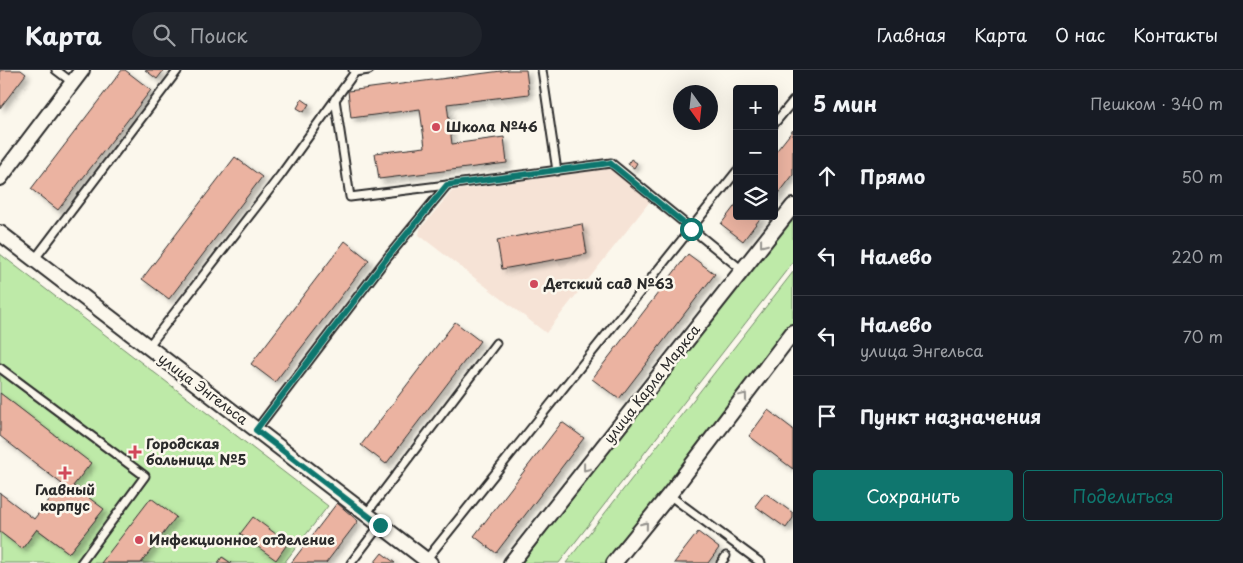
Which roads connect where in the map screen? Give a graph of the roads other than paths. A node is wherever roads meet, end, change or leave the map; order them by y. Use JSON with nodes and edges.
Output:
{"nodes":[{"id":1,"x":56,"y":70,"type":"edge"},
{"id":2,"x":82,"y":70,"type":"edge"},
{"id":3,"x":178,"y":70,"type":"edge"},
{"id":4,"x":369,"y":70,"type":"edge"},
{"id":5,"x":542,"y":70,"type":"edge"},
{"id":6,"x":354,"y":71,"type":"edge"},
{"id":7,"x":73,"y":83,"type":"junction"},
{"id":8,"x":335,"y":99,"type":"junction"},
{"id":9,"x":793,"y":101,"type":"edge"},
{"id":10,"x":778,"y":119,"type":"edge"},
{"id":11,"x":557,"y":171,"type":"junction"},
{"id":12,"x":734,"y":175,"type":"edge"},
{"id":13,"x":0,"y":178,"type":"edge"},
{"id":14,"x":447,"y":185,"type":"junction"},
{"id":15,"x":793,"y":206,"type":"edge"},
{"id":16,"x":691,"y":229,"type":"junction"},
{"id":17,"x":0,"y":233,"type":"edge"},
{"id":18,"x":34,"y":260,"type":"junction"},
{"id":19,"x":742,"y":270,"type":"junction"},
{"id":20,"x":793,"y":332,"type":"edge"},
{"id":21,"x":496,"y":343,"type":"dead end"},
{"id":22,"x":148,"y":347,"type":"junction"},
{"id":23,"x":0,"y":368,"type":"edge"},
{"id":24,"x":256,"y":430,"type":"junction"},
{"id":25,"x":669,"y":495,"type":"junction"},
{"id":26,"x":366,"y":514,"type":"junction"},
{"id":27,"x":380,"y":525,"type":"junction"},
{"id":28,"x":726,"y":556,"type":"dead end"},
{"id":29,"x":428,"y":562,"type":"edge"},
{"id":30,"x":81,"y":563,"type":"edge"},
{"id":31,"x":351,"y":563,"type":"edge"},
{"id":32,"x":511,"y":563,"type":"edge"},
{"id":33,"x":614,"y":563,"type":"edge"},
{"id":34,"x":721,"y":563,"type":"edge"},
{"id":35,"x":761,"y":563,"type":"edge"}],
"edges":[{"from":1,"to":7,"type":"lane"},
{"from":2,"to":7,"type":"street"},
{"from":3,"to":18,"type":"lane"},
{"from":4,"to":6,"type":"lane"},
{"from":5,"to":11,"type":"lane"},
{"from":6,"to":8,"type":"lane"},
{"from":7,"to":13,"type":"street"},
{"from":8,"to":14,"type":"lane"},
{"from":8,"to":22,"type":"lane"},
{"from":9,"to":10,"type":"lane"},
{"from":11,"to":14,"type":"lane"},
{"from":11,"to":16,"type":"lane"},
{"from":12,"to":16,"type":"lane"},
{"from":14,"to":24,"type":"lane"},
{"from":15,"to":19,"type":"street","name":"улица Карла Маркса","one_way":true},
{"from":16,"to":19,"type":"lane"},
{"from":16,"to":29,"type":"lane"},
{"from":17,"to":18,"type":"street","name":"улица Энгельса"},
{"from":18,"to":22,"type":"street","name":"улица Энгельса"},
{"from":19,"to":32,"type":"street","name":"улица Карла Маркса","one_way":true},
{"from":25,"to":20,"type":"street","one_way":true},
{"from":21,"to":26,"type":"lane"},
{"from":22,"to":24,"type":"street","name":"улица Энгельса"},
{"from":23,"to":30,"type":"lane"},
{"from":24,"to":26,"type":"street","name":"улица Энгельса"},
{"from":33,"to":25,"type":"street","one_way":true},
{"from":25,"to":35,"type":"lane"},
{"from":26,"to":27,"type":"street","name":"улица Энгельса"},
{"from":27,"to":29,"type":"street","name":"улица Энгельса"},
{"from":27,"to":31,"type":"lane"},
{"from":28,"to":34,"type":"lane"}]}
